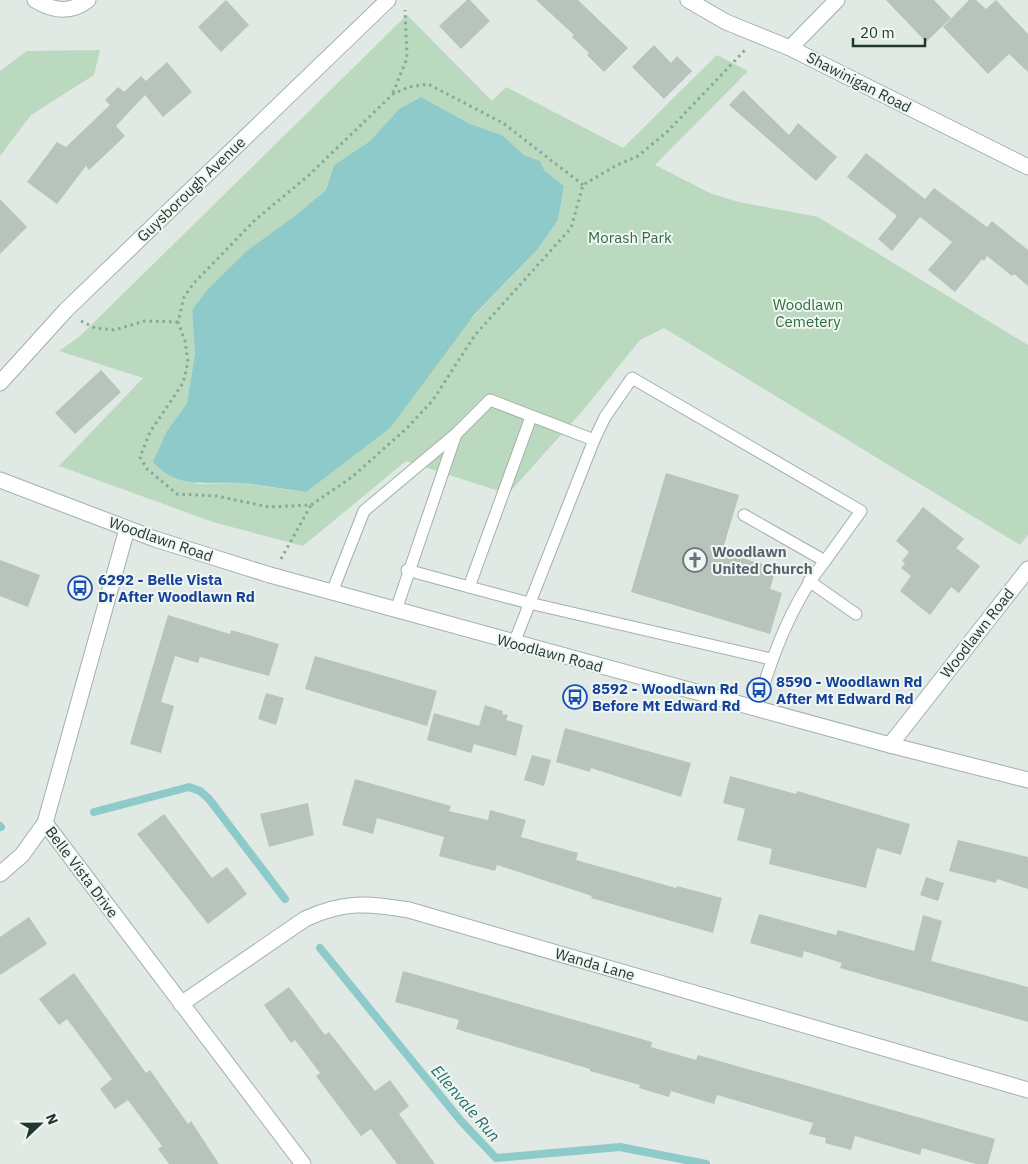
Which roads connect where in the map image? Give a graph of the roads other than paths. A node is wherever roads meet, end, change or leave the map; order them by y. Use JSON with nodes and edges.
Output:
{"nodes":[{"id":1,"x":35,"y":0,"type":"edge"},
{"id":2,"x":88,"y":0,"type":"edge"},
{"id":3,"x":388,"y":0,"type":"edge"},
{"id":4,"x":688,"y":0,"type":"edge"},
{"id":5,"x":837,"y":0,"type":"edge"},
{"id":6,"x":790,"y":48,"type":"junction"},
{"id":7,"x":1028,"y":167,"type":"edge"},
{"id":8,"x":0,"y":383,"type":"edge"},
{"id":9,"x":531,"y":417,"type":"junction"},
{"id":10,"x":457,"y":433,"type":"junction"},
{"id":11,"x":594,"y":440,"type":"junction"},
{"id":12,"x":0,"y":480,"type":"edge"},
{"id":13,"x":744,"y":514,"type":"dead end"},
{"id":14,"x":127,"y":529,"type":"junction"},
{"id":15,"x":825,"y":561,"type":"junction"},
{"id":16,"x":1028,"y":569,"type":"edge"},
{"id":17,"x":408,"y":570,"type":"junction"},
{"id":18,"x":809,"y":581,"type":"junction"},
{"id":19,"x":469,"y":587,"type":"junction"},
{"id":20,"x":332,"y":592,"type":"junction"},
{"id":21,"x":529,"y":603,"type":"junction"},
{"id":22,"x":396,"y":610,"type":"junction"},
{"id":23,"x":856,"y":614,"type":"dead end"},
{"id":24,"x":514,"y":643,"type":"junction"},
{"id":25,"x":771,"y":659,"type":"junction"},
{"id":26,"x":756,"y":709,"type":"junction"},
{"id":27,"x":890,"y":745,"type":"junction"},
{"id":28,"x":1028,"y":780,"type":"edge"},
{"id":29,"x":45,"y":823,"type":"junction"},
{"id":30,"x":0,"y":874,"type":"edge"},
{"id":31,"x":181,"y":1004,"type":"junction"},
{"id":32,"x":1028,"y":1090,"type":"edge"},
{"id":33,"x":303,"y":1164,"type":"edge"}],
"edges":[{"from":1,"to":2,"type":"street"},
{"from":3,"to":8,"type":"street","name":"Guysborough Avenue"},
{"from":4,"to":6,"type":"street","name":"Shawinigan Road"},
{"from":5,"to":6,"type":"street"},
{"from":6,"to":7,"type":"street","name":"Shawinigan Road"},
{"from":9,"to":10,"type":"lane"},
{"from":9,"to":11,"type":"lane"},
{"from":9,"to":19,"type":"lane"},
{"from":10,"to":17,"type":"lane"},
{"from":10,"to":20,"type":"lane"},
{"from":11,"to":15,"type":"lane"},
{"from":11,"to":21,"type":"lane"},
{"from":12,"to":14,"type":"street","name":"Woodlawn Road"},
{"from":13,"to":15,"type":"lane"},
{"from":14,"to":20,"type":"street","name":"Woodlawn Road"},
{"from":14,"to":29,"type":"street","name":"Belle Vista Drive"},
{"from":15,"to":18,"type":"lane"},
{"from":16,"to":27,"type":"street","name":"Woodlawn Road"},
{"from":17,"to":19,"type":"lane"},
{"from":17,"to":22,"type":"lane"},
{"from":18,"to":23,"type":"lane"},
{"from":18,"to":25,"type":"lane"},
{"from":19,"to":21,"type":"lane"},
{"from":20,"to":22,"type":"street","name":"Woodlawn Road"},
{"from":21,"to":24,"type":"lane"},
{"from":21,"to":25,"type":"lane"},
{"from":22,"to":24,"type":"street","name":"Woodlawn Road"},
{"from":24,"to":26,"type":"street","name":"Woodlawn Road"},
{"from":25,"to":26,"type":"lane"},
{"from":26,"to":27,"type":"street","name":"Woodlawn Road"},
{"from":27,"to":28,"type":"street"},
{"from":29,"to":30,"type":"street"},
{"from":29,"to":31,"type":"street","name":"Belle Vista Drive"},
{"from":31,"to":32,"type":"street","name":"Wanda Lane"},
{"from":31,"to":33,"type":"street","name":"Belle Vista Drive"}]}
